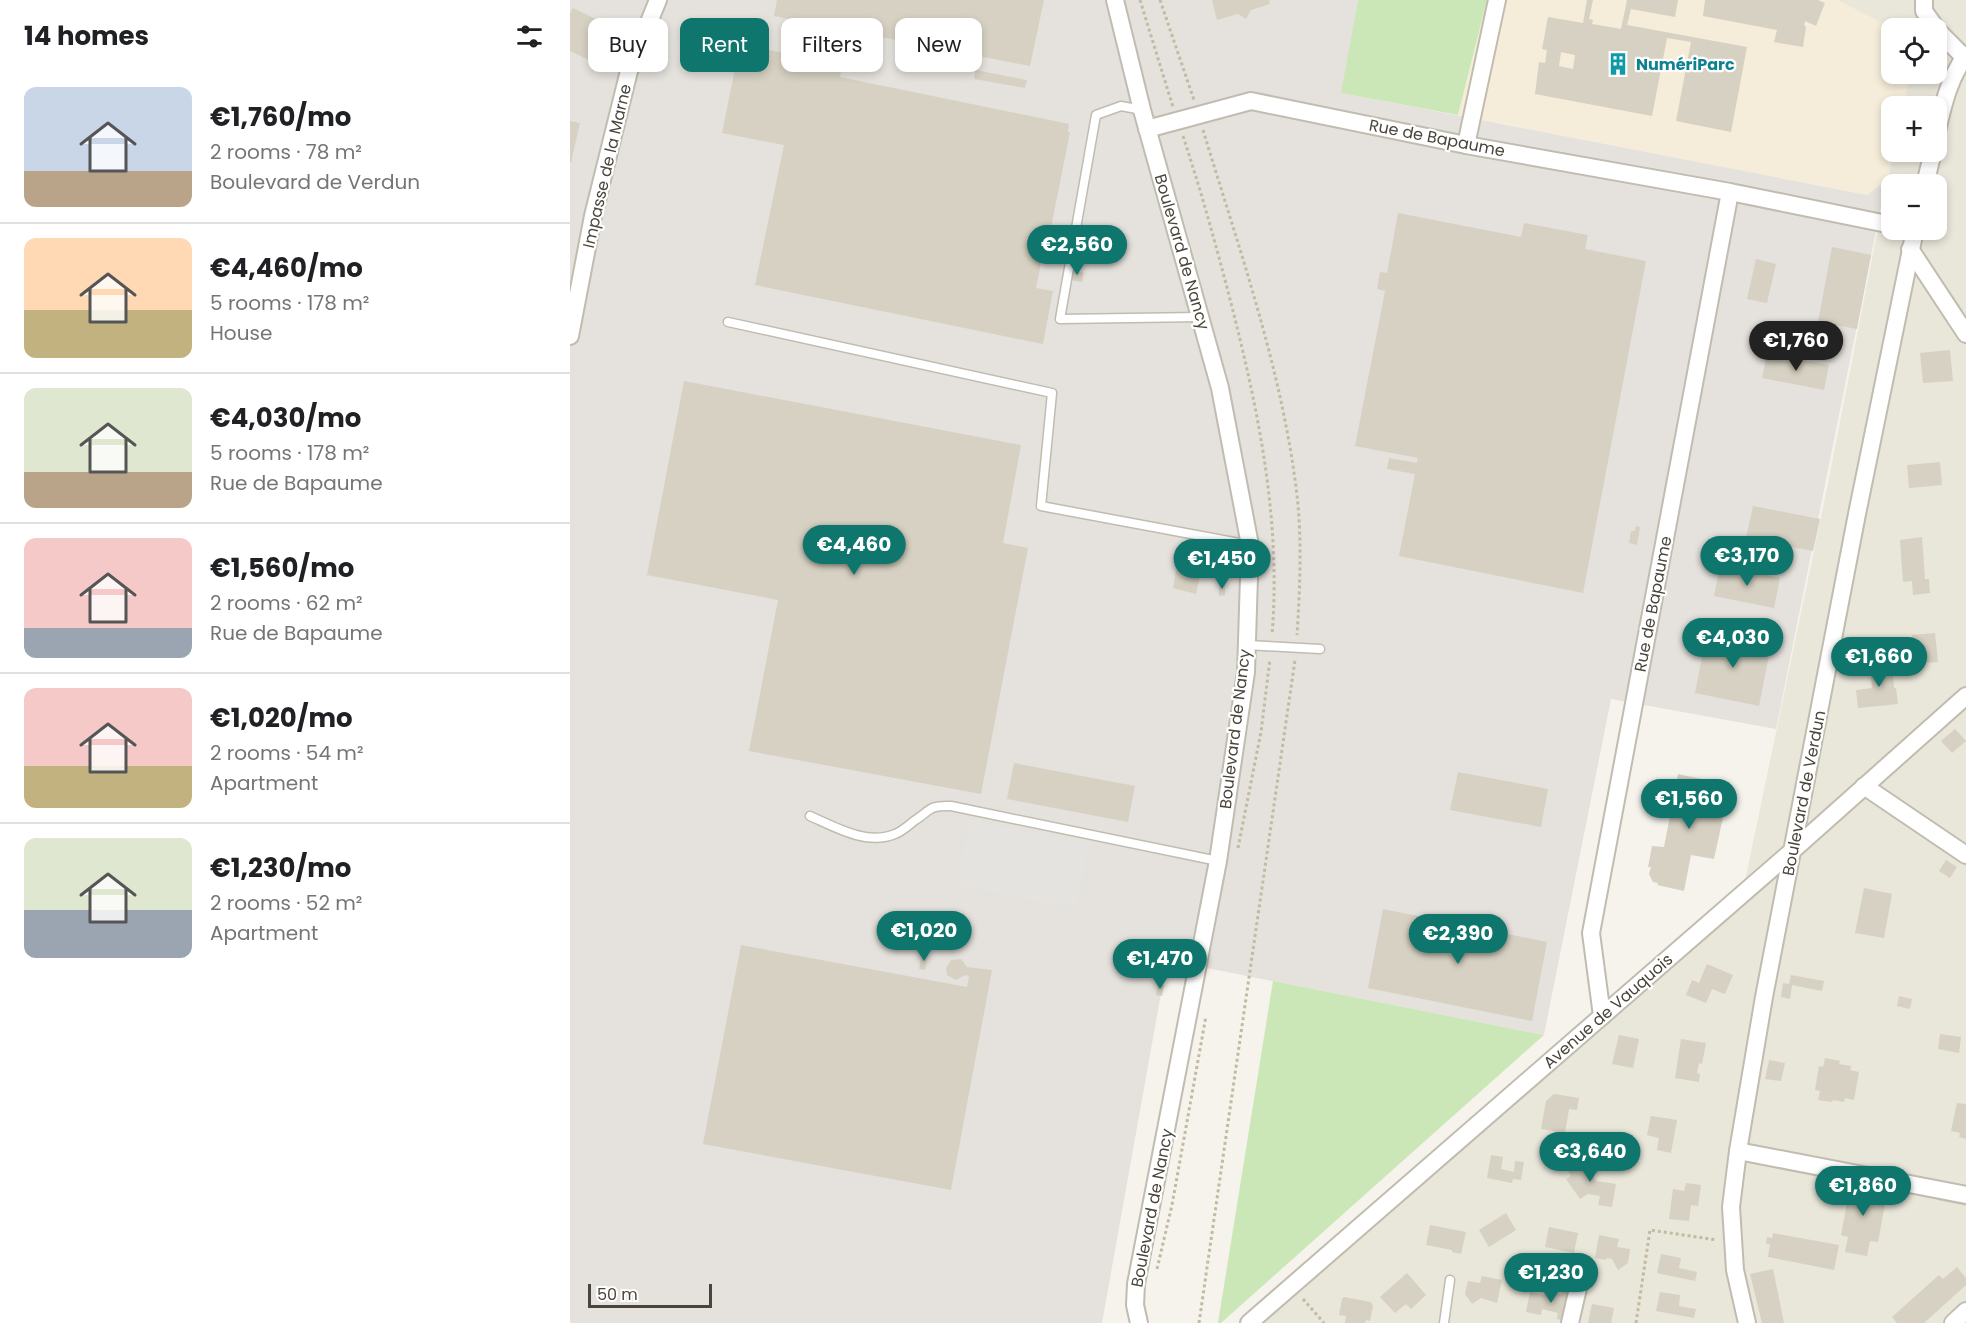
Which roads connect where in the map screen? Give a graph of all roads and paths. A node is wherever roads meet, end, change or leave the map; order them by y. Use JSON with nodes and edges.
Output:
{"nodes":[{"id":1,"x":657,"y":0,"type":"edge"},
{"id":2,"x":1115,"y":0,"type":"edge"},
{"id":3,"x":1140,"y":0,"type":"edge"},
{"id":4,"x":1160,"y":0,"type":"edge"},
{"id":5,"x":1497,"y":0,"type":"edge"},
{"id":6,"x":1924,"y":0,"type":"edge"},
{"id":7,"x":1928,"y":18,"type":"edge"},
{"id":8,"x":1947,"y":43,"type":"edge"},
{"id":9,"x":1963,"y":64,"type":"edge"},
{"id":10,"x":1189,"y":87,"type":"dead end"},
{"id":11,"x":1946,"y":96,"type":"edge"},
{"id":12,"x":1142,"y":110,"type":"junction"},
{"id":13,"x":1178,"y":121,"type":"junction"},
{"id":14,"x":1147,"y":129,"type":"junction"},
{"id":15,"x":1466,"y":145,"type":"junction"},
{"id":16,"x":1730,"y":192,"type":"junction"},
{"id":17,"x":1881,"y":223,"type":"edge"},
{"id":18,"x":1911,"y":240,"type":"edge"},
{"id":19,"x":1910,"y":249,"type":"junction"},
{"id":20,"x":1200,"y":316,"type":"junction"},
{"id":21,"x":728,"y":322,"type":"dead end"},
{"id":22,"x":1966,"y":334,"type":"edge"},
{"id":23,"x":570,"y":336,"type":"edge"},
{"id":24,"x":1250,"y":545,"type":"junction"},
{"id":25,"x":1246,"y":645,"type":"junction"},
{"id":26,"x":1271,"y":647,"type":"junction"},
{"id":27,"x":1320,"y":649,"type":"dead end"},
{"id":28,"x":1966,"y":696,"type":"edge"},
{"id":29,"x":1864,"y":786,"type":"junction"},
{"id":30,"x":810,"y":816,"type":"dead end"},
{"id":31,"x":1792,"y":851,"type":"junction"},
{"id":32,"x":1238,"y":852,"type":"dead end"},
{"id":33,"x":1966,"y":855,"type":"edge"},
{"id":34,"x":1218,"y":861,"type":"junction"},
{"id":35,"x":1207,"y":1013,"type":"dead end"},
{"id":36,"x":1602,"y":1016,"type":"junction"},
{"id":37,"x":1738,"y":1151,"type":"junction"},
{"id":38,"x":1966,"y":1195,"type":"edge"},
{"id":39,"x":1734,"y":1243,"type":"junction"},
{"id":40,"x":1157,"y":1269,"type":"dead end"},
{"id":41,"x":1581,"y":1275,"type":"dead end"},
{"id":42,"x":1450,"y":1280,"type":"dead end"},
{"id":43,"x":1291,"y":1286,"type":"junction"},
{"id":44,"x":1966,"y":1311,"type":"edge"},
{"id":45,"x":1139,"y":1323,"type":"edge"},
{"id":46,"x":1249,"y":1323,"type":"edge"},
{"id":47,"x":1324,"y":1323,"type":"edge"},
{"id":48,"x":1444,"y":1323,"type":"edge"},
{"id":49,"x":1570,"y":1323,"type":"edge"},
{"id":50,"x":1636,"y":1323,"type":"edge"},
{"id":51,"x":1747,"y":1323,"type":"edge"},
{"id":52,"x":1953,"y":1323,"type":"edge"}],
"edges":[{"from":1,"to":23,"type":"street","name":"Impasse de la Marne"},
{"from":2,"to":12,"type":"street","name":"Boulevard de Nancy"},
{"from":3,"to":13,"type":"path"},
{"from":4,"to":10,"type":"path"},
{"from":5,"to":15,"type":"street"},
{"from":6,"to":7,"type":"street"},
{"from":8,"to":9,"type":"street"},
{"from":9,"to":11,"type":"street"},
{"from":12,"to":14,"type":"street","name":"Boulevard de Nancy"},
{"from":12,"to":20,"type":"lane"},
{"from":13,"to":14,"type":"street","name":"Rue de Bapaume"},
{"from":13,"to":15,"type":"street","name":"Rue de Bapaume"},
{"from":13,"to":26,"type":"path"},
{"from":14,"to":20,"type":"street","name":"Boulevard de Nancy"},
{"from":15,"to":16,"type":"street","name":"Rue de Bapaume"},
{"from":16,"to":17,"type":"street","name":"Rue de Bapaume"},
{"from":16,"to":36,"type":"street","name":"Rue de Bapaume"},
{"from":18,"to":19,"type":"street","name":"Boulevard de Verdun"},
{"from":19,"to":22,"type":"street"},
{"from":19,"to":31,"type":"street","name":"Boulevard de Verdun"},
{"from":20,"to":24,"type":"street","name":"Boulevard de Nancy"},
{"from":21,"to":24,"type":"lane"},
{"from":24,"to":25,"type":"street","name":"Boulevard de Nancy"},
{"from":25,"to":26,"type":"lane"},
{"from":25,"to":34,"type":"street","name":"Boulevard de Nancy"},
{"from":26,"to":27,"type":"lane"},
{"from":26,"to":32,"type":"path"},
{"from":28,"to":29,"type":"street","name":"Avenue de Vauquois"},
{"from":29,"to":31,"type":"street","name":"Avenue de Vauquois"},
{"from":29,"to":33,"type":"street"},
{"from":30,"to":34,"type":"lane"},
{"from":31,"to":36,"type":"street","name":"Avenue de Vauquois"},
{"from":31,"to":37,"type":"street","name":"Boulevard de Verdun"},
{"from":34,"to":45,"type":"street","name":"Boulevard de Nancy"},
{"from":35,"to":40,"type":"path"},
{"from":36,"to":43,"type":"street","name":"Avenue de Vauquois"},
{"from":37,"to":38,"type":"street"},
{"from":37,"to":39,"type":"street","name":"Boulevard de Verdun"},
{"from":39,"to":50,"type":"path"},
{"from":39,"to":51,"type":"street","name":"Boulevard de Verdun"},
{"from":41,"to":49,"type":"street"},
{"from":42,"to":48,"type":"lane"},
{"from":43,"to":46,"type":"street","name":"Avenue de Vauquois"},
{"from":43,"to":47,"type":"path"},
{"from":44,"to":52,"type":"street"}]}
